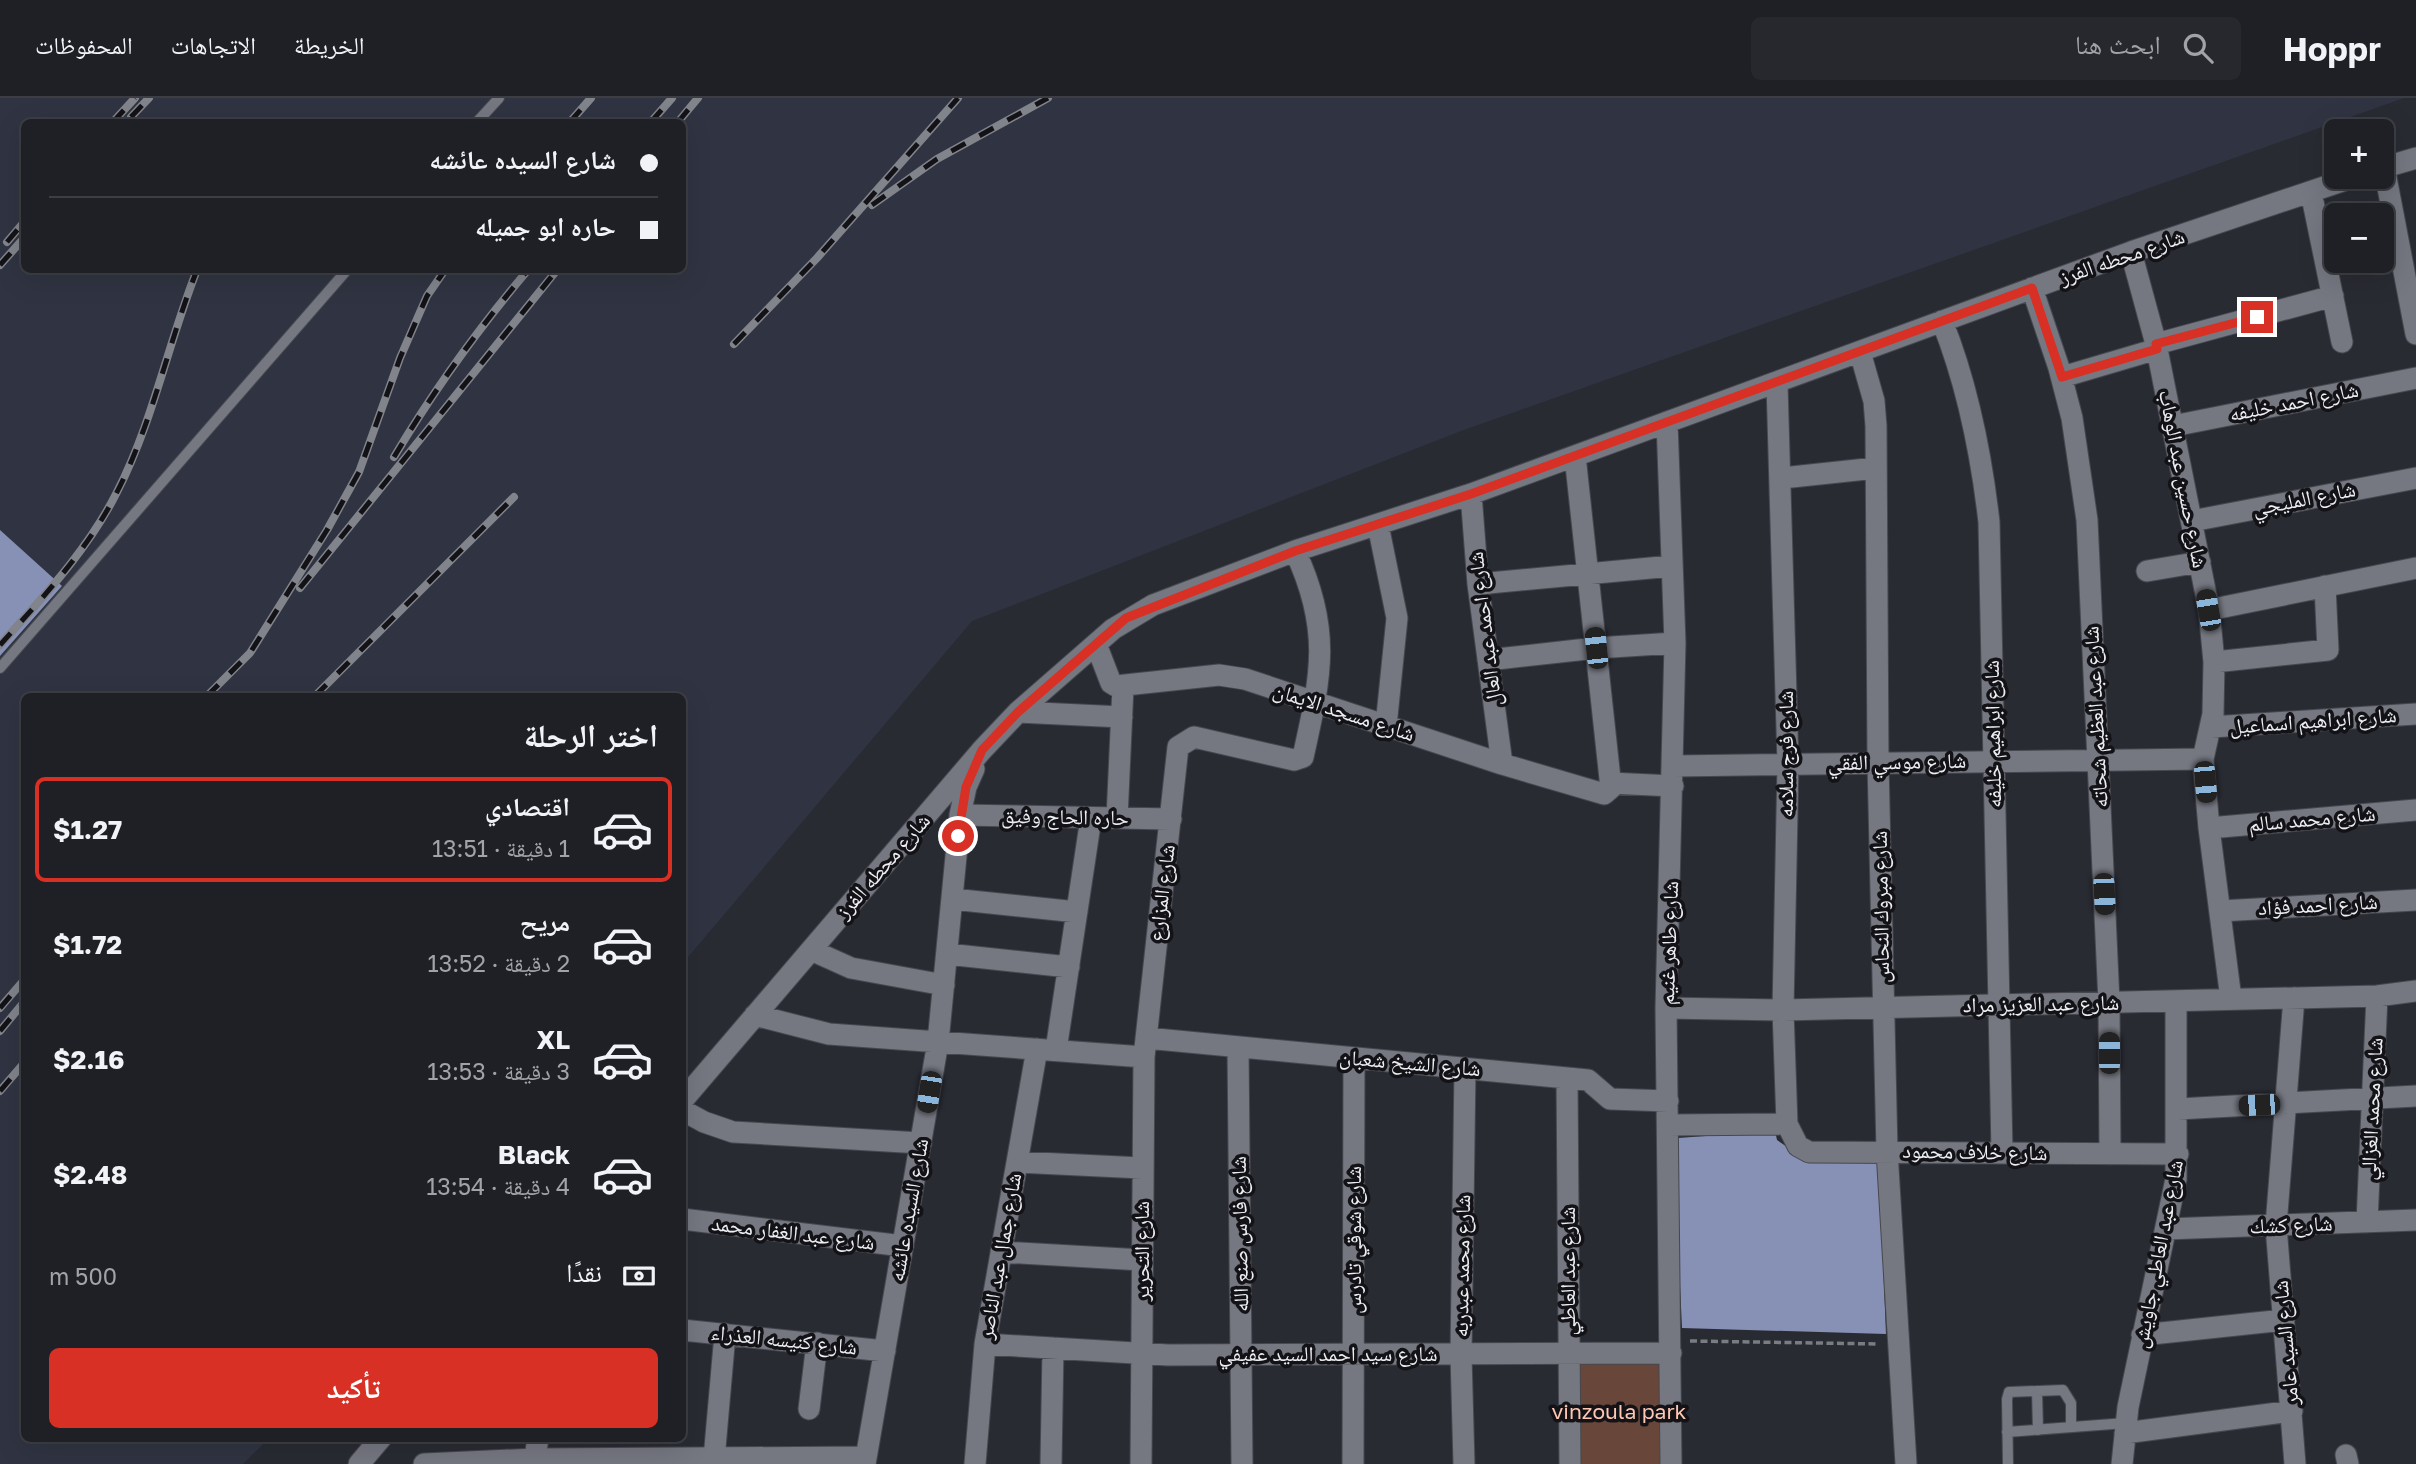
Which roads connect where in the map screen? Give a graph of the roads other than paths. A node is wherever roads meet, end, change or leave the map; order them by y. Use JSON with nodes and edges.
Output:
{"nodes":[{"id":1,"x":499,"y":98,"type":"edge"},
{"id":2,"x":480,"y":119,"type":"edge"},
{"id":3,"x":2416,"y":158,"type":"edge"},
{"id":4,"x":2394,"y":165,"type":"edge"},
{"id":5,"x":2324,"y":187,"type":"edge"},
{"id":6,"x":2387,"y":189,"type":"edge"},
{"id":7,"x":2311,"y":192,"type":"junction"},
{"id":8,"x":2131,"y":253,"type":"junction"},
{"id":9,"x":344,"y":273,"type":"edge"},
{"id":10,"x":2032,"y":288,"type":"junction"},
{"id":11,"x":2333,"y":296,"type":"junction"},
{"id":12,"x":1942,"y":321,"type":"junction"},
{"id":13,"x":2416,"y":334,"type":"edge"},
{"id":14,"x":2342,"y":342,"type":"dead end"},
{"id":15,"x":2156,"y":346,"type":"junction"},
{"id":16,"x":1860,"y":352,"type":"junction"},
{"id":17,"x":2062,"y":377,"type":"junction"},
{"id":18,"x":2416,"y":378,"type":"edge"},
{"id":19,"x":1777,"y":384,"type":"junction"},
{"id":20,"x":1667,"y":422,"type":"junction"},
{"id":21,"x":2173,"y":426,"type":"junction"},
{"id":22,"x":1575,"y":456,"type":"junction"},
{"id":23,"x":1876,"y":468,"type":"junction"},
{"id":24,"x":1782,"y":478,"type":"junction"},
{"id":25,"x":2416,"y":478,"type":"edge"},
{"id":26,"x":1471,"y":494,"type":"junction"},
{"id":27,"x":2192,"y":521,"type":"junction"},
{"id":28,"x":1378,"y":525,"type":"junction"},
{"id":29,"x":1295,"y":551,"type":"junction"},
{"id":30,"x":2200,"y":562,"type":"junction"},
{"id":31,"x":1672,"y":566,"type":"junction"},
{"id":32,"x":2416,"y":568,"type":"edge"},
{"id":33,"x":2147,"y":571,"type":"dead end"},
{"id":34,"x":1589,"y":572,"type":"junction"},
{"id":35,"x":1478,"y":584,"type":"junction"},
{"id":36,"x":2325,"y":586,"type":"junction"},
{"id":37,"x":2208,"y":610,"type":"junction"},
{"id":38,"x":1675,"y":643,"type":"junction"},
{"id":39,"x":1096,"y":644,"type":"junction"},
{"id":40,"x":1596,"y":648,"type":"junction"},
{"id":41,"x":1488,"y":660,"type":"junction"},
{"id":42,"x":2214,"y":662,"type":"junction"},
{"id":43,"x":0,"y":668,"type":"edge"},
{"id":44,"x":1123,"y":687,"type":"junction"},
{"id":45,"x":1315,"y":702,"type":"junction"},
{"id":46,"x":1018,"y":712,"type":"junction"},
{"id":47,"x":2416,"y":714,"type":"edge"},
{"id":48,"x":1122,"y":717,"type":"junction"},
{"id":49,"x":1385,"y":726,"type":"junction"},
{"id":50,"x":2211,"y":727,"type":"junction"},
{"id":51,"x":982,"y":750,"type":"junction"},
{"id":52,"x":2203,"y":759,"type":"junction"},
{"id":53,"x":2098,"y":760,"type":"junction"},
{"id":54,"x":1993,"y":761,"type":"junction"},
{"id":55,"x":1878,"y":762,"type":"junction"},
{"id":56,"x":1502,"y":764,"type":"junction"},
{"id":57,"x":1788,"y":764,"type":"junction"},
{"id":58,"x":1674,"y":776,"type":"junction"},
{"id":59,"x":1610,"y":786,"type":"junction"},
{"id":60,"x":2416,"y":810,"type":"edge"},
{"id":61,"x":960,"y":815,"type":"junction"},
{"id":62,"x":1091,"y":818,"type":"junction"},
{"id":63,"x":1117,"y":818,"type":"junction"},
{"id":64,"x":1171,"y":819,"type":"junction"},
{"id":65,"x":2209,"y":828,"type":"junction"},
{"id":66,"x":953,"y":899,"type":"junction"},
{"id":67,"x":2416,"y":900,"type":"edge"},
{"id":68,"x":2220,"y":911,"type":"junction"},
{"id":69,"x":1077,"y":912,"type":"junction"},
{"id":70,"x":811,"y":950,"type":"junction"},
{"id":71,"x":947,"y":954,"type":"junction"},
{"id":72,"x":1069,"y":967,"type":"junction"},
{"id":73,"x":944,"y":985,"type":"junction"},
{"id":74,"x":2416,"y":991,"type":"edge"},
{"id":75,"x":2377,"y":996,"type":"junction"},
{"id":76,"x":2294,"y":998,"type":"junction"},
{"id":77,"x":2231,"y":999,"type":"junction"},
{"id":78,"x":2176,"y":1001,"type":"junction"},
{"id":79,"x":2109,"y":1002,"type":"junction"},
{"id":80,"x":1999,"y":1005,"type":"junction"},
{"id":81,"x":1667,"y":1008,"type":"junction"},
{"id":82,"x":1884,"y":1008,"type":"junction"},
{"id":83,"x":1783,"y":1010,"type":"junction"},
{"id":84,"x":755,"y":1015,"type":"junction"},
{"id":85,"x":938,"y":1042,"type":"junction"},
{"id":86,"x":1145,"y":1047,"type":"junction"},
{"id":87,"x":1238,"y":1047,"type":"junction"},
{"id":88,"x":1047,"y":1050,"type":"junction"},
{"id":89,"x":1354,"y":1058,"type":"junction"},
{"id":90,"x":1465,"y":1068,"type":"junction"},
{"id":91,"x":1567,"y":1078,"type":"junction"},
{"id":92,"x":686,"y":1096,"type":"edge"},
{"id":93,"x":2416,"y":1096,"type":"edge"},
{"id":94,"x":2372,"y":1098,"type":"junction"},
{"id":95,"x":1668,"y":1101,"type":"junction"},
{"id":96,"x":2286,"y":1104,"type":"junction"},
{"id":97,"x":2178,"y":1110,"type":"junction"},
{"id":98,"x":686,"y":1112,"type":"edge"},
{"id":99,"x":1787,"y":1124,"type":"junction"},
{"id":100,"x":1668,"y":1125,"type":"junction"},
{"id":101,"x":921,"y":1143,"type":"junction"},
{"id":102,"x":1887,"y":1151,"type":"junction"},
{"id":103,"x":2002,"y":1153,"type":"junction"},
{"id":104,"x":2110,"y":1154,"type":"junction"},
{"id":105,"x":2178,"y":1154,"type":"junction"},
{"id":106,"x":1017,"y":1162,"type":"junction"},
{"id":107,"x":1142,"y":1168,"type":"junction"},
{"id":108,"x":686,"y":1219,"type":"edge"},
{"id":109,"x":2416,"y":1220,"type":"edge"},
{"id":110,"x":2367,"y":1222,"type":"junction"},
{"id":111,"x":2276,"y":1226,"type":"junction"},
{"id":112,"x":2166,"y":1228,"type":"junction"},
{"id":113,"x":903,"y":1246,"type":"junction"},
{"id":114,"x":1001,"y":1252,"type":"junction"},
{"id":115,"x":1142,"y":1260,"type":"junction"},
{"id":116,"x":2284,"y":1320,"type":"junction"},
{"id":117,"x":686,"y":1330,"type":"edge"},
{"id":118,"x":725,"y":1334,"type":"junction"},
{"id":119,"x":2142,"y":1335,"type":"junction"},
{"id":120,"x":817,"y":1343,"type":"junction"},
{"id":121,"x":985,"y":1343,"type":"junction"},
{"id":122,"x":1671,"y":1347,"type":"junction"},
{"id":123,"x":1053,"y":1348,"type":"junction"},
{"id":124,"x":885,"y":1351,"type":"junction"},
{"id":125,"x":1142,"y":1353,"type":"junction"},
{"id":126,"x":1241,"y":1353,"type":"junction"},
{"id":127,"x":1354,"y":1353,"type":"junction"},
{"id":128,"x":1461,"y":1354,"type":"junction"},
{"id":129,"x":1569,"y":1355,"type":"junction"},
{"id":130,"x":2037,"y":1391,"type":"junction"},
{"id":131,"x":809,"y":1409,"type":"dead end"},
{"id":132,"x":2292,"y":1411,"type":"junction"},
{"id":133,"x":2071,"y":1427,"type":"junction"},
{"id":134,"x":2126,"y":1428,"type":"junction"},
{"id":135,"x":2038,"y":1430,"type":"junction"},
{"id":136,"x":2007,"y":1432,"type":"junction"},
{"id":137,"x":378,"y":1442,"type":"edge"},
{"id":138,"x":631,"y":1442,"type":"edge"},
{"id":139,"x":536,"y":1454,"type":"edge"},
{"id":140,"x":714,"y":1459,"type":"junction"},
{"id":141,"x":629,"y":1460,"type":"junction"},
{"id":142,"x":865,"y":1461,"type":"edge"},
{"id":143,"x":2295,"y":1462,"type":"edge"},
{"id":144,"x":359,"y":1464,"type":"edge"},
{"id":145,"x":424,"y":1464,"type":"edge"},
{"id":146,"x":975,"y":1464,"type":"edge"},
{"id":147,"x":1051,"y":1464,"type":"edge"},
{"id":148,"x":1141,"y":1464,"type":"edge"},
{"id":149,"x":1242,"y":1464,"type":"edge"},
{"id":150,"x":1353,"y":1464,"type":"edge"},
{"id":151,"x":1464,"y":1464,"type":"edge"},
{"id":152,"x":1570,"y":1464,"type":"edge"},
{"id":153,"x":1671,"y":1464,"type":"edge"},
{"id":154,"x":1906,"y":1464,"type":"edge"},
{"id":155,"x":2008,"y":1464,"type":"edge"},
{"id":156,"x":2122,"y":1464,"type":"edge"}],
"edges":[{"from":1,"to":2,"type":"lane"},
{"from":3,"to":4,"type":"street"},
{"from":5,"to":7,"type":"street","name":"شارع محطه الفرز"},
{"from":6,"to":13,"type":"street"},
{"from":7,"to":8,"type":"street","name":"شارع محطه الفرز"},
{"from":7,"to":11,"type":"street"},
{"from":8,"to":10,"type":"street","name":"شارع محطه الفرز"},
{"from":8,"to":15,"type":"street","name":"شارع حسين عبد الوهاب"},
{"from":9,"to":43,"type":"lane"},
{"from":10,"to":12,"type":"street","name":"شارع محطه الفرز"},
{"from":10,"to":17,"type":"street","name":"شارع عبد العظيم شحاته"},
{"from":11,"to":14,"type":"street"},
{"from":11,"to":15,"type":"street"},
{"from":12,"to":16,"type":"street","name":"شارع محطه الفرز"},
{"from":12,"to":54,"type":"street","name":"شارع ابراهيم خليفه"},
{"from":15,"to":17,"type":"street"},
{"from":15,"to":21,"type":"street","name":"شارع حسين عبد الوهاب"},
{"from":16,"to":19,"type":"street","name":"شارع محطه الفرز"},
{"from":16,"to":23,"type":"street","name":"شارع مبروك النحاس"},
{"from":17,"to":53,"type":"street","name":"شارع عبد العظيم شحاته"},
{"from":18,"to":21,"type":"street","name":"شارع احمد خليفه"},
{"from":19,"to":20,"type":"street","name":"شارع محطه الفرز"},
{"from":19,"to":24,"type":"street","name":"شارع فرج سلامه"},
{"from":20,"to":22,"type":"street","name":"شارع محطه الفرز"},
{"from":20,"to":31,"type":"street","name":"شارع طاهر غنيم"},
{"from":21,"to":27,"type":"street","name":"شارع حسين عبد الوهاب"},
{"from":22,"to":26,"type":"street","name":"شارع محطه الفرز"},
{"from":22,"to":34,"type":"street"},
{"from":23,"to":24,"type":"street"},
{"from":23,"to":55,"type":"street","name":"شارع مبروك النحاس"},
{"from":24,"to":57,"type":"street","name":"شارع فرج سلامه"},
{"from":25,"to":27,"type":"street","name":"شارع المليجي"},
{"from":26,"to":28,"type":"street","name":"شارع محطه الفرز"},
{"from":26,"to":35,"type":"street","name":"شارع احمد عبد العال"},
{"from":27,"to":30,"type":"street","name":"شارع حسين عبد الوهاب"},
{"from":28,"to":29,"type":"street","name":"شارع محطه الفرز"},
{"from":28,"to":49,"type":"street"},
{"from":29,"to":39,"type":"street","name":"شارع محطه الفرز"},
{"from":29,"to":45,"type":"street"},
{"from":30,"to":33,"type":"street"},
{"from":30,"to":37,"type":"street","name":"شارع حسين عبد الوهاب"},
{"from":31,"to":34,"type":"street"},
{"from":31,"to":38,"type":"street","name":"شارع طاهر غنيم"},
{"from":32,"to":36,"type":"street"},
{"from":34,"to":35,"type":"street"},
{"from":34,"to":40,"type":"street"},
{"from":35,"to":41,"type":"street","name":"شارع احمد عبد العال"},
{"from":36,"to":37,"type":"street"},
{"from":36,"to":42,"type":"street"},
{"from":37,"to":42,"type":"street","name":"شارع حسين عبد الوهاب"},
{"from":38,"to":40,"type":"street"},
{"from":38,"to":58,"type":"street","name":"شارع طاهر غنيم"},
{"from":39,"to":44,"type":"street"},
{"from":39,"to":46,"type":"street","name":"شارع محطه الفرز"},
{"from":40,"to":41,"type":"street"},
{"from":40,"to":59,"type":"street"},
{"from":41,"to":56,"type":"street","name":"شارع احمد عبد العال"},
{"from":42,"to":50,"type":"street","name":"شارع حسين عبد الوهاب"},
{"from":44,"to":45,"type":"street","name":"شارع مسجد الايمان"},
{"from":44,"to":48,"type":"street"},
{"from":45,"to":49,"type":"street","name":"شارع مسجد الايمان"},
{"from":45,"to":64,"type":"street","name":"شارع المزارع"},
{"from":46,"to":48,"type":"street"},
{"from":46,"to":51,"type":"street","name":"شارع محطه الفرز"},
{"from":47,"to":50,"type":"street","name":"شارع ابراهيم اسماعيل"},
{"from":48,"to":63,"type":"street"},
{"from":49,"to":56,"type":"street","name":"شارع مسجد الايمان"},
{"from":50,"to":52,"type":"street","name":"شارع حسين عبد الوهاب"},
{"from":51,"to":61,"type":"street","name":"شارع السيده عائشه"},
{"from":51,"to":70,"type":"street","name":"شارع محطه الفرز"},
{"from":52,"to":53,"type":"street","name":"شارع موسي الفقي"},
{"from":52,"to":65,"type":"street","name":"شارع حسين عبد الوهاب"},
{"from":53,"to":54,"type":"street","name":"شارع موسي الفقي"},
{"from":53,"to":79,"type":"street","name":"شارع عبد العظيم شحاته"},
{"from":54,"to":55,"type":"street","name":"شارع موسي الفقي"},
{"from":54,"to":80,"type":"street","name":"شارع ابراهيم خليفه"},
{"from":55,"to":57,"type":"street","name":"شارع موسي الفقي"},
{"from":55,"to":82,"type":"street","name":"شارع مبروك النحاس"},
{"from":56,"to":59,"type":"street","name":"شارع مسجد الايمان"},
{"from":57,"to":58,"type":"street","name":"شارع موسي الفقي"},
{"from":57,"to":83,"type":"street","name":"شارع فرج سلامه"},
{"from":58,"to":59,"type":"street","name":"شارع موسي الفقي"},
{"from":58,"to":81,"type":"street","name":"شارع طاهر غنيم"},
{"from":60,"to":65,"type":"street","name":"شارع محمد سالم"},
{"from":61,"to":62,"type":"street","name":"حاره الحاج وفيق"},
{"from":61,"to":66,"type":"street","name":"شارع السيده عائشه"},
{"from":62,"to":63,"type":"street","name":"حاره الحاج وفيق"},
{"from":62,"to":69,"type":"street","name":"شارع جمال عبد الناصر"},
{"from":63,"to":64,"type":"street","name":"حاره الحاج وفيق"},
{"from":64,"to":86,"type":"street","name":"شارع المزارع"},
{"from":65,"to":68,"type":"street","name":"شارع حسين عبد الوهاب"},
{"from":66,"to":69,"type":"street"},
{"from":66,"to":71,"type":"street","name":"شارع السيده عائشه"},
{"from":67,"to":68,"type":"street","name":"شارع احمد فؤاد"},
{"from":68,"to":77,"type":"street","name":"شارع حسين عبد الوهاب"},
{"from":69,"to":72,"type":"street","name":"شارع جمال عبد الناصر"},
{"from":70,"to":73,"type":"street"},
{"from":70,"to":84,"type":"street","name":"شارع محطه الفرز"},
{"from":71,"to":72,"type":"street"},
{"from":71,"to":73,"type":"street","name":"شارع السيده عائشه"},
{"from":72,"to":88,"type":"street","name":"شارع جمال عبد الناصر"},
{"from":73,"to":85,"type":"street","name":"شارع السيده عائشه"},
{"from":74,"to":75,"type":"street","name":"شارع عبد العزيز مراد"},
{"from":75,"to":76,"type":"street","name":"شارع عبد العزيز مراد"},
{"from":75,"to":94,"type":"street","name":"شارع محمد الغزالي"},
{"from":76,"to":77,"type":"street","name":"شارع عبد العزيز مراد"},
{"from":76,"to":96,"type":"street","name":"شارع السيد عامر"},
{"from":77,"to":78,"type":"street","name":"شارع عبد العزيز مراد"},
{"from":78,"to":79,"type":"street","name":"شارع عبد العزيز مراد"},
{"from":78,"to":97,"type":"street","name":"شارع عبد العاطي جاويش"},
{"from":79,"to":80,"type":"street","name":"شارع عبد العزيز مراد"},
{"from":79,"to":104,"type":"street","name":"شارع عبد العظيم شحاته"},
{"from":80,"to":82,"type":"street","name":"شارع عبد العزيز مراد"},
{"from":80,"to":103,"type":"street","name":"شارع ابراهيم خليفه"},
{"from":81,"to":83,"type":"street","name":"شارع عبد العزيز مراد"},
{"from":81,"to":95,"type":"street","name":"شارع طاهر غنيم"},
{"from":82,"to":83,"type":"street","name":"شارع عبد العزيز مراد"},
{"from":82,"to":102,"type":"street","name":"شارع مبروك النحاس"},
{"from":83,"to":99,"type":"street","name":"شارع فرج سلامه"},
{"from":84,"to":85,"type":"street","name":"شارع الشيخ شعبان"},
{"from":84,"to":92,"type":"street","name":"شارع محطه الفرز"},
{"from":85,"to":88,"type":"street","name":"شارع الشيخ شعبان"},
{"from":85,"to":101,"type":"street","name":"شارع السيده عائشه"},
{"from":86,"to":87,"type":"street","name":"شارع الشيخ شعبان"},
{"from":86,"to":88,"type":"street","name":"شارع الشيخ شعبان"},
{"from":86,"to":107,"type":"street","name":"شارع التحرير"},
{"from":87,"to":89,"type":"street","name":"شارع الشيخ شعبان"},
{"from":87,"to":126,"type":"street","name":"شارع فارس صنع الله"},
{"from":88,"to":106,"type":"street","name":"شارع جمال عبد الناصر"},
{"from":89,"to":90,"type":"street","name":"شارع الشيخ شعبان"},
{"from":89,"to":127,"type":"street","name":"شارع شوقي تادرس"},
{"from":90,"to":91,"type":"street","name":"شارع الشيخ شعبان"},
{"from":90,"to":128,"type":"street","name":"شارع محمد عبدربه"},
{"from":91,"to":95,"type":"street","name":"شارع الشيخ شعبان"},
{"from":91,"to":129,"type":"street","name":"شارع عبد العاطي"},
{"from":93,"to":94,"type":"street"},
{"from":94,"to":96,"type":"street"},
{"from":94,"to":110,"type":"street","name":"شارع محمد الغزالي"},
{"from":95,"to":100,"type":"street","name":"شارع طاهر غنيم"},
{"from":96,"to":97,"type":"street"},
{"from":96,"to":111,"type":"street","name":"شارع السيد عامر"},
{"from":97,"to":105,"type":"street","name":"شارع عبد العاطي جاويش"},
{"from":98,"to":101,"type":"street"},
{"from":99,"to":100,"type":"street"},
{"from":99,"to":102,"type":"street","name":"شارع خلاف محمود"},
{"from":100,"to":122,"type":"street","name":"شارع طاهر غنيم"},
{"from":101,"to":113,"type":"street","name":"شارع السيده عائشه"},
{"from":102,"to":103,"type":"street","name":"شارع خلاف محمود"},
{"from":102,"to":154,"type":"street","name":"شارع مبروك النحاس"},
{"from":103,"to":104,"type":"street","name":"شارع خلاف محمود"},
{"from":104,"to":105,"type":"street","name":"شارع خلاف محمود"},
{"from":105,"to":112,"type":"street","name":"شارع عبد العاطي جاويش"},
{"from":106,"to":107,"type":"street"},
{"from":106,"to":114,"type":"street","name":"شارع جمال عبد الناصر"},
{"from":107,"to":115,"type":"street","name":"شارع التحرير"},
{"from":108,"to":113,"type":"street","name":"شارع عبد الغفار محمد"},
{"from":109,"to":110,"type":"street","name":"شارع كشك"},
{"from":110,"to":111,"type":"street","name":"شارع كشك"},
{"from":111,"to":112,"type":"street","name":"شارع كشك"},
{"from":111,"to":116,"type":"street","name":"شارع السيد عامر"},
{"from":112,"to":119,"type":"street","name":"شارع عبد العاطي جاويش"},
{"from":113,"to":124,"type":"street","name":"شارع السيده عائشه"},
{"from":114,"to":115,"type":"street"},
{"from":114,"to":121,"type":"street","name":"شارع جمال عبد الناصر"},
{"from":115,"to":125,"type":"street","name":"شارع التحرير"},
{"from":116,"to":119,"type":"street"},
{"from":116,"to":132,"type":"street","name":"شارع السيد عامر"},
{"from":117,"to":118,"type":"street","name":"شارع كنيسه العذراء"},
{"from":118,"to":120,"type":"street","name":"شارع كنيسه العذراء"},
{"from":118,"to":140,"type":"street"},
{"from":119,"to":134,"type":"street","name":"شارع عبد العاطي جاويش"},
{"from":120,"to":124,"type":"street","name":"شارع كنيسه العذراء"},
{"from":120,"to":131,"type":"street"},
{"from":121,"to":123,"type":"street","name":"شارع سيد احمد السيد عفيفي"},
{"from":121,"to":146,"type":"street","name":"شارع جمال عبد الناصر"},
{"from":122,"to":129,"type":"street","name":"شارع سيد احمد السيد عفيفي"},
{"from":122,"to":153,"type":"street","name":"شارع طاهر غنيم"},
{"from":123,"to":125,"type":"street","name":"شارع سيد احمد السيد عفيفي"},
{"from":123,"to":147,"type":"street"},
{"from":124,"to":142,"type":"street","name":"شارع السيده عائشه"},
{"from":125,"to":126,"type":"street","name":"شارع سيد احمد السيد عفيفي"},
{"from":125,"to":148,"type":"street","name":"شارع التحرير"},
{"from":126,"to":127,"type":"street","name":"شارع سيد احمد السيد عفيفي"},
{"from":126,"to":149,"type":"street","name":"شارع فارس صنع الله"},
{"from":127,"to":128,"type":"street","name":"شارع سيد احمد السيد عفيفي"},
{"from":127,"to":150,"type":"street","name":"شارع شوقي تادرس"},
{"from":128,"to":129,"type":"street","name":"شارع سيد احمد السيد عفيفي"},
{"from":128,"to":151,"type":"street","name":"شارع محمد عبدربه"},
{"from":129,"to":152,"type":"street","name":"شارع عبد العاطي"},
{"from":130,"to":133,"type":"lane"},
{"from":130,"to":135,"type":"lane"},
{"from":130,"to":136,"type":"lane"},
{"from":132,"to":134,"type":"street"},
{"from":132,"to":143,"type":"street","name":"شارع السيد عامر"},
{"from":133,"to":134,"type":"lane"},
{"from":133,"to":135,"type":"lane"},
{"from":134,"to":156,"type":"street","name":"شارع عبد العاطي جاويش"},
{"from":135,"to":136,"type":"lane"},
{"from":136,"to":155,"type":"lane"},
{"from":137,"to":144,"type":"street"},
{"from":138,"to":141,"type":"street"},
{"from":139,"to":141,"type":"street"},
{"from":139,"to":145,"type":"street"},
{"from":140,"to":141,"type":"street"},
{"from":140,"to":142,"type":"street"}]}
